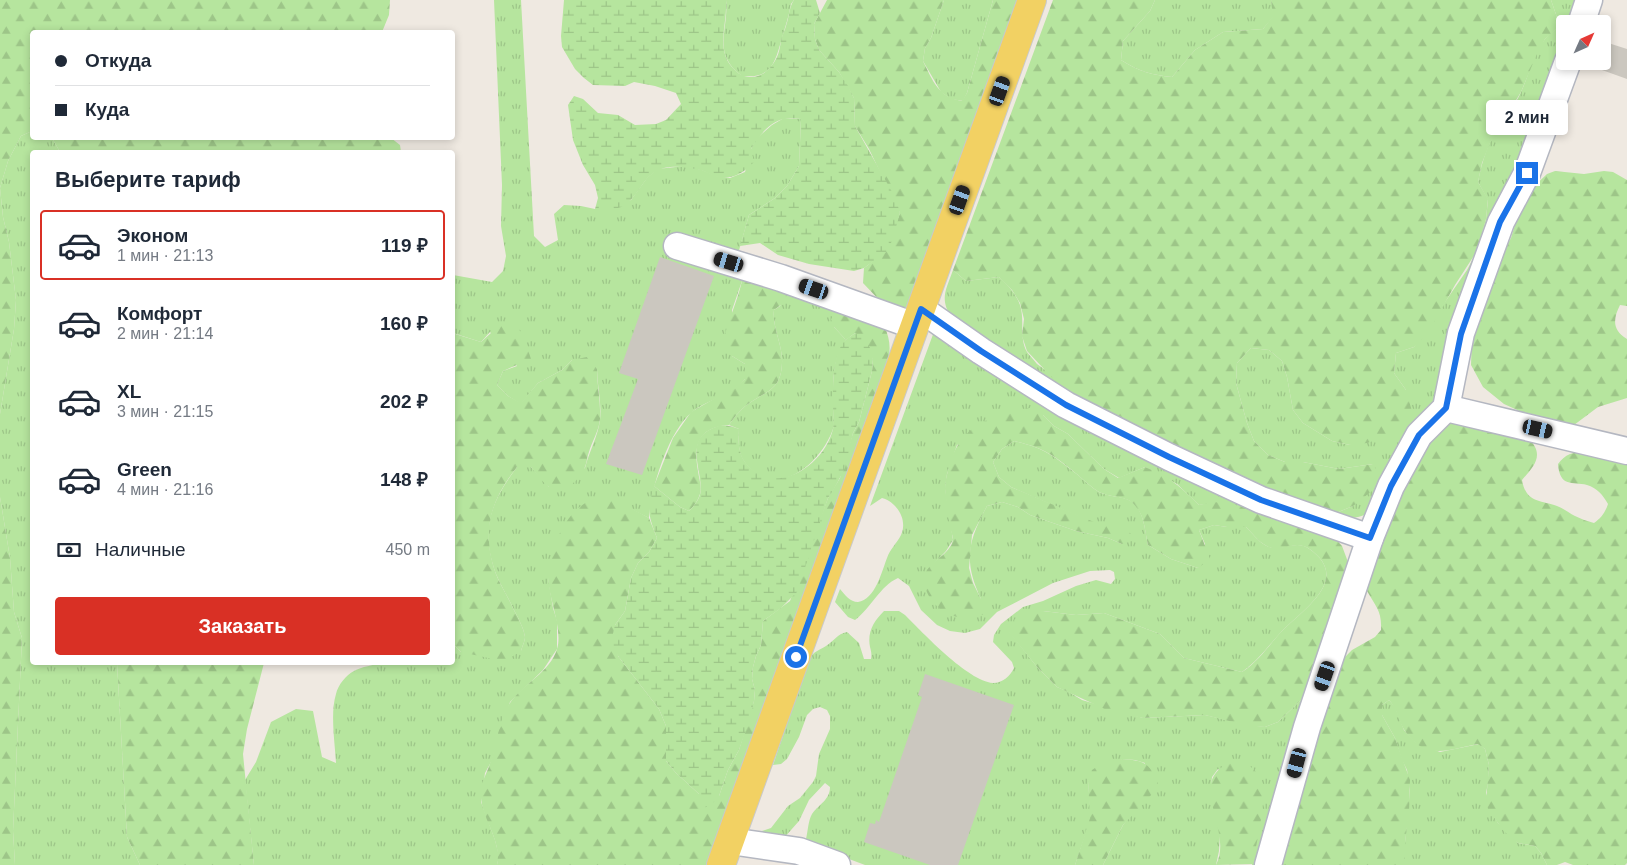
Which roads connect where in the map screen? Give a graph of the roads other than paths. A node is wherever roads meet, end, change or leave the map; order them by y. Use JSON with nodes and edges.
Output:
{"nodes":[{"id":1,"x":1032,"y":0,"type":"edge"},
{"id":2,"x":1589,"y":0,"type":"edge"},
{"id":3,"x":1584,"y":15,"type":"edge"},
{"id":4,"x":1565,"y":70,"type":"edge"},
{"id":5,"x":677,"y":246,"type":"dead end"},
{"id":6,"x":918,"y":317,"type":"junction"},
{"id":7,"x":1446,"y":408,"type":"junction"},
{"id":8,"x":1627,"y":451,"type":"edge"},
{"id":9,"x":1370,"y":538,"type":"junction"},
{"id":10,"x":726,"y":853,"type":"edge"},
{"id":11,"x":837,"y":865,"type":"edge"},
{"id":12,"x":1268,"y":865,"type":"edge"}],
"edges":[{"from":1,"to":6,"type":"main road"},
{"from":2,"to":3,"type":"lane"},
{"from":4,"to":7,"type":"lane"},
{"from":5,"to":6,"type":"lane"},
{"from":6,"to":9,"type":"lane"},
{"from":6,"to":10,"type":"main road"},
{"from":7,"to":8,"type":"lane"},
{"from":7,"to":9,"type":"lane"},
{"from":9,"to":12,"type":"lane"},
{"from":10,"to":11,"type":"lane"}]}
